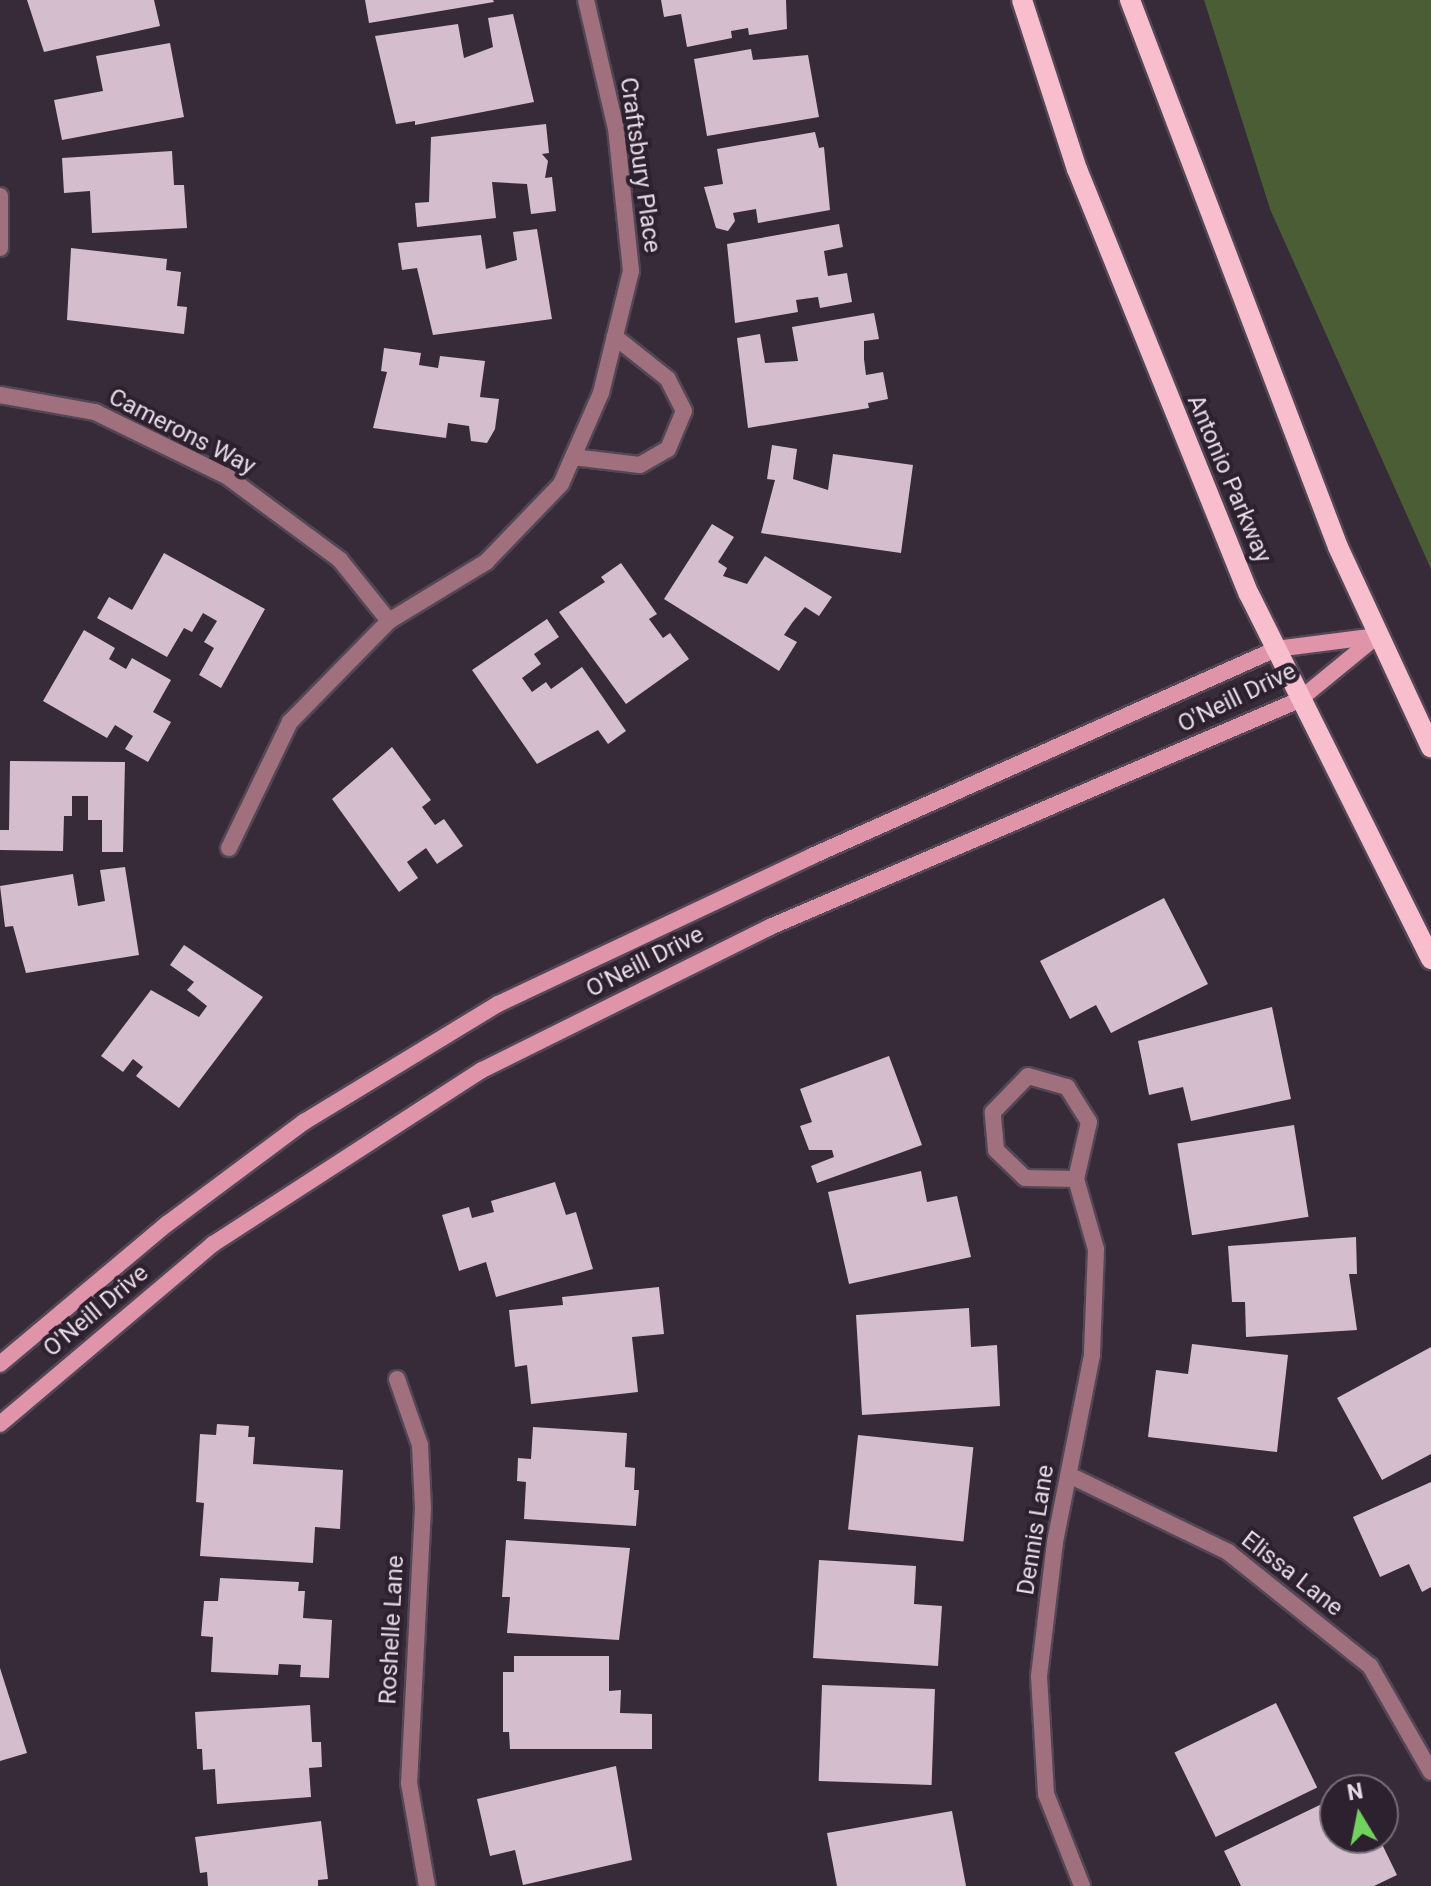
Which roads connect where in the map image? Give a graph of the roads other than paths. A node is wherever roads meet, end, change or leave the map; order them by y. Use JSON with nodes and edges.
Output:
{"nodes":[{"id":1,"x":586,"y":0,"type":"edge"},
{"id":2,"x":1022,"y":0,"type":"edge"},
{"id":3,"x":1130,"y":0,"type":"edge"},
{"id":4,"x":0,"y":196,"type":"edge"},
{"id":5,"x":0,"y":248,"type":"edge"},
{"id":6,"x":615,"y":337,"type":"junction"},
{"id":7,"x":0,"y":395,"type":"edge"},
{"id":8,"x":573,"y":457,"type":"junction"},
{"id":9,"x":389,"y":621,"type":"junction"},
{"id":10,"x":1377,"y":636,"type":"junction"},
{"id":11,"x":1276,"y":649,"type":"junction"},
{"id":12,"x":1299,"y":700,"type":"junction"},
{"id":13,"x":1431,"y":747,"type":"edge"},
{"id":14,"x":229,"y":848,"type":"dead end"},
{"id":15,"x":1431,"y":959,"type":"edge"},
{"id":16,"x":1076,"y":1179,"type":"junction"},
{"id":17,"x":0,"y":1364,"type":"edge"},
{"id":18,"x":397,"y":1379,"type":"dead end"},
{"id":19,"x":0,"y":1424,"type":"edge"},
{"id":20,"x":1069,"y":1475,"type":"junction"},
{"id":21,"x":1431,"y":1772,"type":"edge"},
{"id":22,"x":427,"y":1886,"type":"edge"},
{"id":23,"x":1082,"y":1886,"type":"edge"}],
"edges":[{"from":1,"to":6,"type":"street","name":"Craftsbury Place"},
{"from":2,"to":11,"type":"main road","name":"Antonio Parkway"},
{"from":3,"to":10,"type":"main road"},
{"from":4,"to":5,"type":"street"},
{"from":6,"to":8,"type":"street","name":"Craftsbury Place"},
{"from":6,"to":8,"type":"street"},
{"from":7,"to":9,"type":"street","name":"Camerons Way"},
{"from":8,"to":9,"type":"street","name":"Craftsbury Place"},
{"from":9,"to":14,"type":"street","name":"Craftsbury Place"},
{"from":10,"to":11,"type":"main road","name":"O'Neill Drive"},
{"from":10,"to":12,"type":"main road","name":"O'Neill Drive"},
{"from":10,"to":13,"type":"main road"},
{"from":11,"to":12,"type":"main road","name":"Antonio Parkway"},
{"from":11,"to":17,"type":"main road","name":"O'Neill Drive"},
{"from":12,"to":15,"type":"main road","name":"Antonio Parkway"},
{"from":12,"to":19,"type":"main road","name":"O'Neill Drive"},
{"from":16,"to":16,"type":"street","name":"Dennis Lane"},
{"from":16,"to":20,"type":"street","name":"Dennis Lane"},
{"from":18,"to":22,"type":"street","name":"Roshelle Lane"},
{"from":20,"to":21,"type":"street","name":"Elissa Lane"},
{"from":20,"to":23,"type":"street","name":"Dennis Lane"}]}
